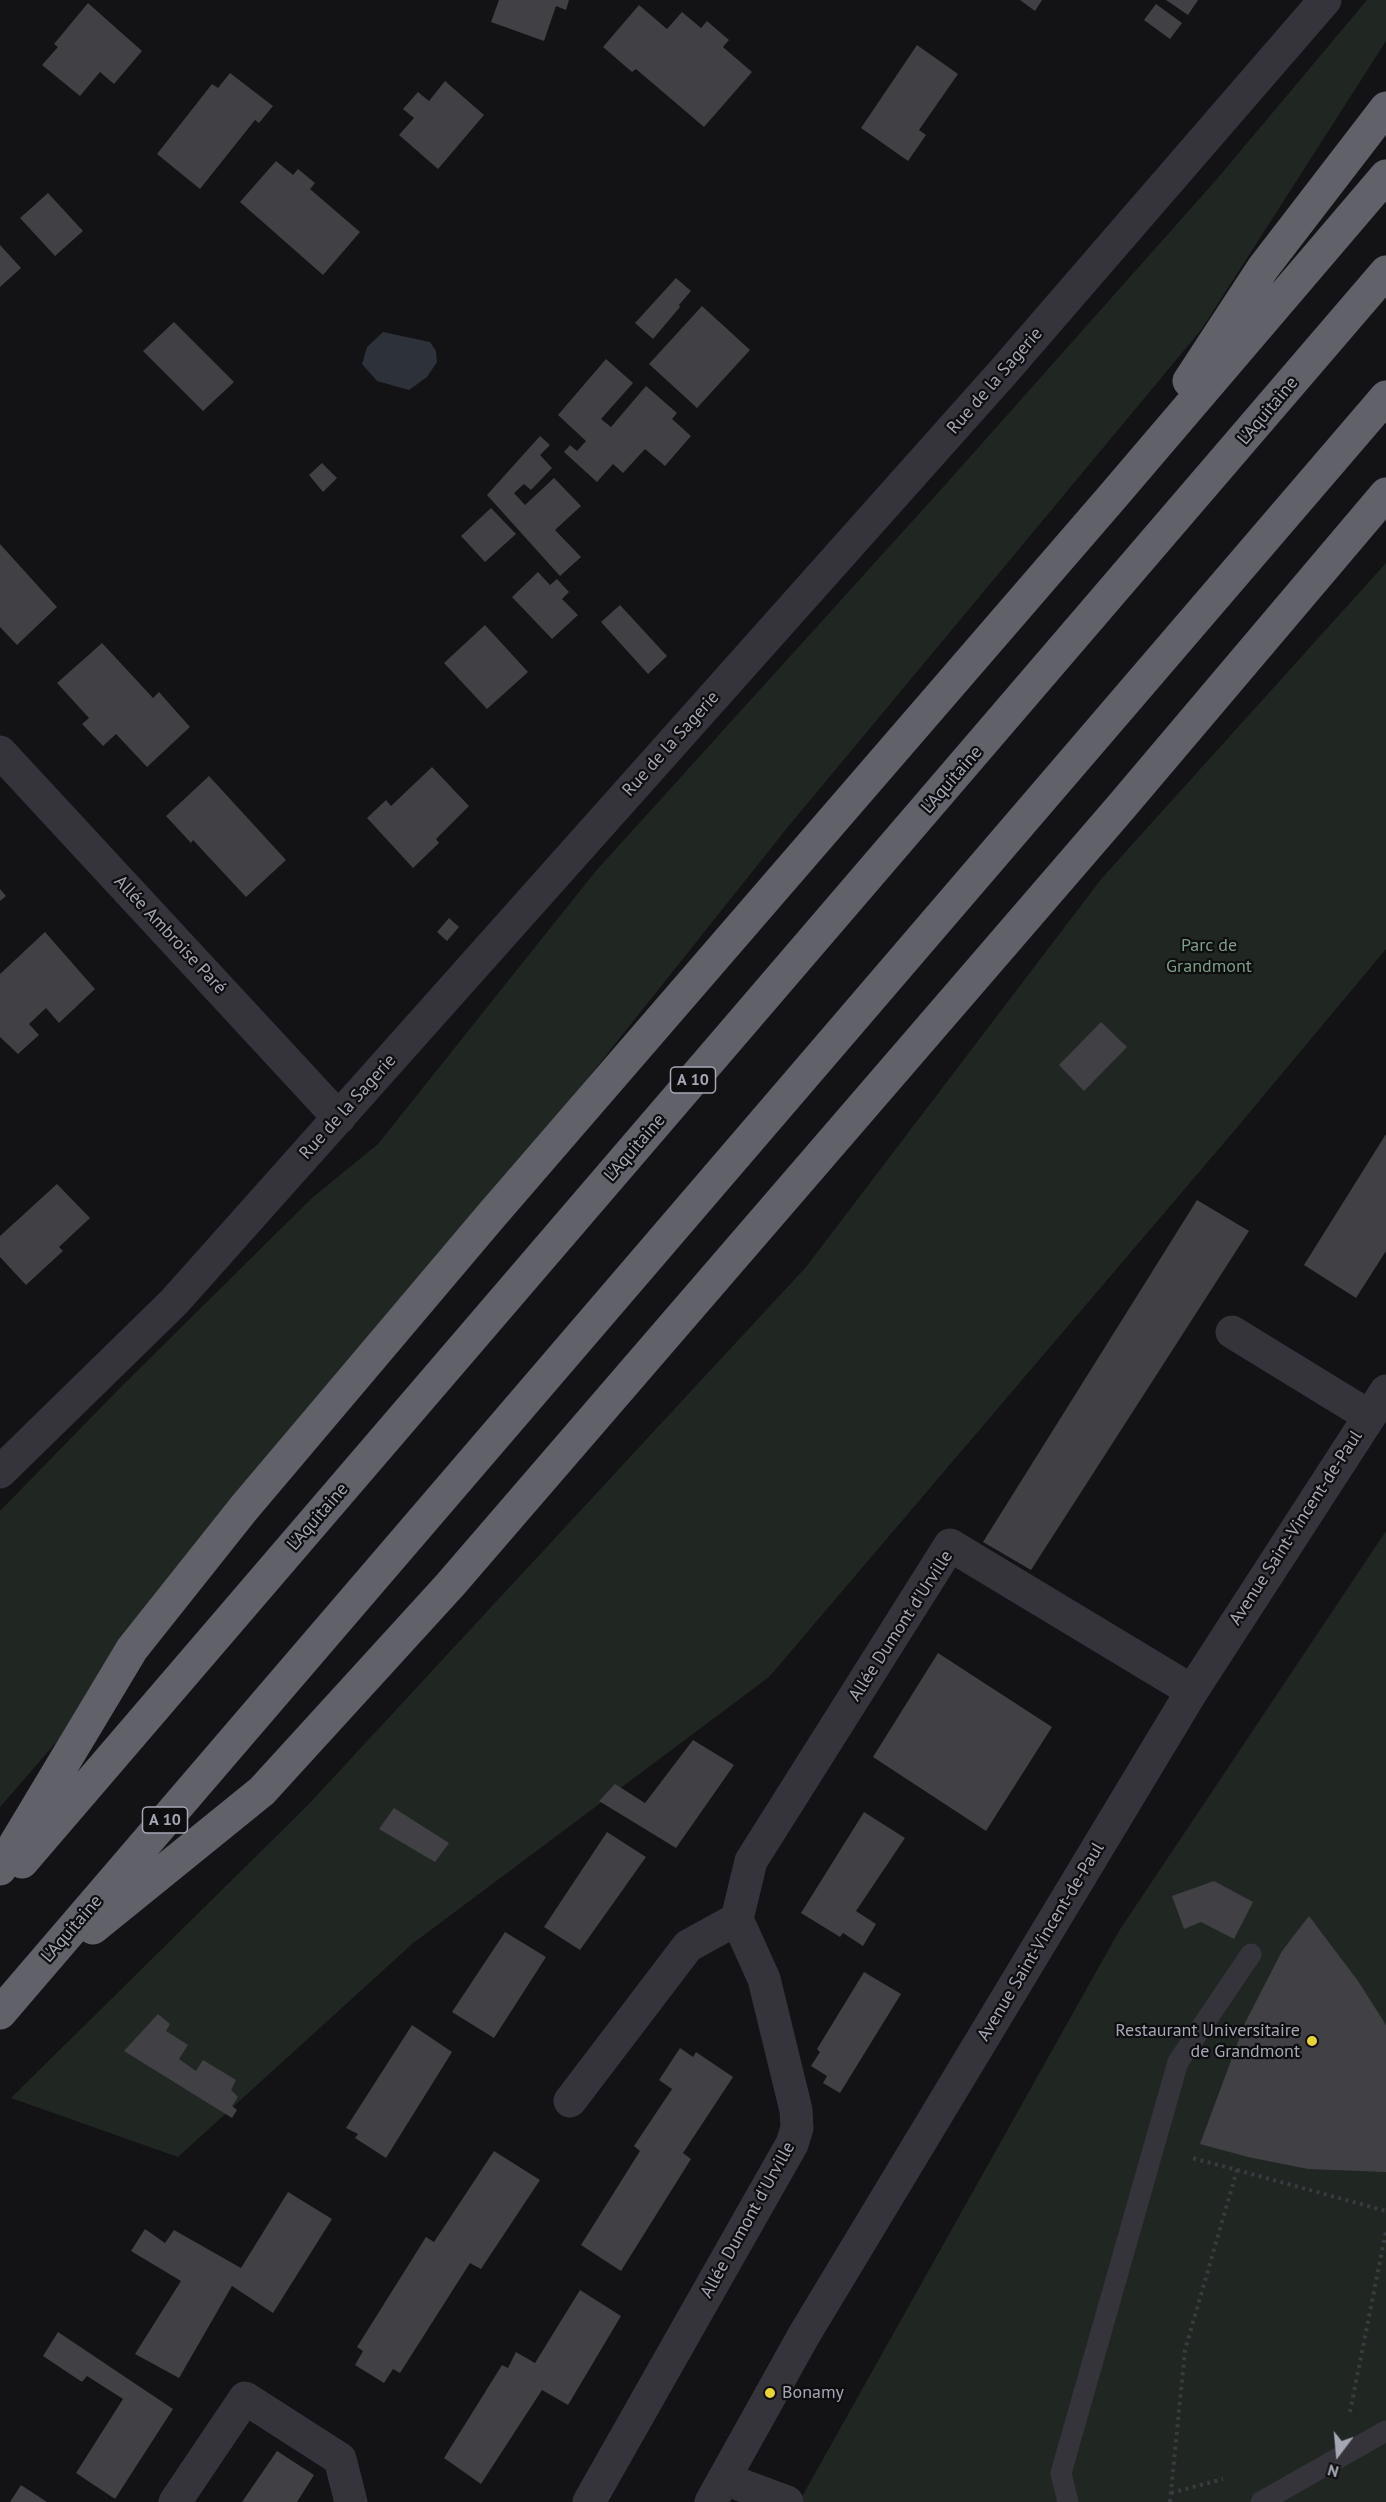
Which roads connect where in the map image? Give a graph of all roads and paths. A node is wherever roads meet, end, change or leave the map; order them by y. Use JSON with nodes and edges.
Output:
{"nodes":[{"id":1,"x":1325,"y":0,"type":"edge"},
{"id":2,"x":1386,"y":108,"type":"edge"},
{"id":3,"x":1386,"y":176,"type":"edge"},
{"id":4,"x":1386,"y":272,"type":"edge"},
{"id":5,"x":1386,"y":397,"type":"edge"},
{"id":6,"x":1113,"y":496,"type":"junction"},
{"id":7,"x":1382,"y":500,"type":"edge"},
{"id":8,"x":0,"y":752,"type":"edge"},
{"id":9,"x":339,"y":1118,"type":"junction"},
{"id":10,"x":1233,"y":1332,"type":"dead end"},
{"id":11,"x":1377,"y":1403,"type":"edge"},
{"id":12,"x":0,"y":1472,"type":"edge"},
{"id":13,"x":1192,"y":1691,"type":"junction"},
{"id":14,"x":0,"y":1869,"type":"edge"},
{"id":15,"x":0,"y":1888,"type":"edge"},
{"id":16,"x":736,"y":1919,"type":"junction"},
{"id":17,"x":1251,"y":1954,"type":"dead end"},
{"id":18,"x":28,"y":1980,"type":"junction"},
{"id":19,"x":0,"y":2013,"type":"edge"},
{"id":20,"x":570,"y":2101,"type":"dead end"},
{"id":21,"x":1192,"y":2158,"type":"dead end"},
{"id":22,"x":1237,"y":2170,"type":"junction"},
{"id":23,"x":1386,"y":2211,"type":"edge"},
{"id":24,"x":1386,"y":2231,"type":"edge"},
{"id":25,"x":1352,"y":2418,"type":"dead end"},
{"id":26,"x":1386,"y":2431,"type":"edge"},
{"id":27,"x":1223,"y":2479,"type":"dead end"},
{"id":28,"x":718,"y":2491,"type":"edge"},
{"id":29,"x":1171,"y":2493,"type":"junction"},
{"id":30,"x":175,"y":2502,"type":"edge"},
{"id":31,"x":351,"y":2502,"type":"edge"},
{"id":32,"x":589,"y":2502,"type":"edge"},
{"id":33,"x":787,"y":2502,"type":"edge"},
{"id":34,"x":1068,"y":2502,"type":"edge"},
{"id":35,"x":1170,"y":2502,"type":"edge"},
{"id":36,"x":1261,"y":2502,"type":"edge"}],
"edges":[{"from":1,"to":9,"type":"street","name":"Rue de la Sagerie"},
{"from":2,"to":6,"type":"highway"},
{"from":3,"to":6,"type":"highway"},
{"from":4,"to":15,"type":"highway","name":"L'Aquitaine","number":"A 10"},
{"from":5,"to":18,"type":"highway","name":"L'Aquitaine","number":"A 10"},
{"from":6,"to":14,"type":"highway"},
{"from":7,"to":18,"type":"highway"},
{"from":8,"to":9,"type":"street","name":"Allée Ambroise Paré"},
{"from":9,"to":12,"type":"street","name":"Rue de la Sagerie"},
{"from":10,"to":11,"type":"street"},
{"from":11,"to":13,"type":"street","name":"Avenue Saint-Vincent-de-Paul"},
{"from":13,"to":16,"type":"street","name":"Allée Dumont d'Urville"},
{"from":13,"to":28,"type":"street","name":"Avenue Saint-Vincent-de-Paul"},
{"from":16,"to":20,"type":"street"},
{"from":16,"to":32,"type":"street","name":"Allée Dumont d'Urville"},
{"from":17,"to":34,"type":"lane"},
{"from":18,"to":19,"type":"highway","name":"L'Aquitaine","number":"A 10"},
{"from":21,"to":22,"type":"path"},
{"from":22,"to":23,"type":"path"},
{"from":22,"to":29,"type":"path"},
{"from":24,"to":25,"type":"path"},
{"from":26,"to":36,"type":"lane"},
{"from":27,"to":29,"type":"path"},
{"from":28,"to":33,"type":"street"},
{"from":29,"to":35,"type":"path"},
{"from":30,"to":31,"type":"street"}]}
